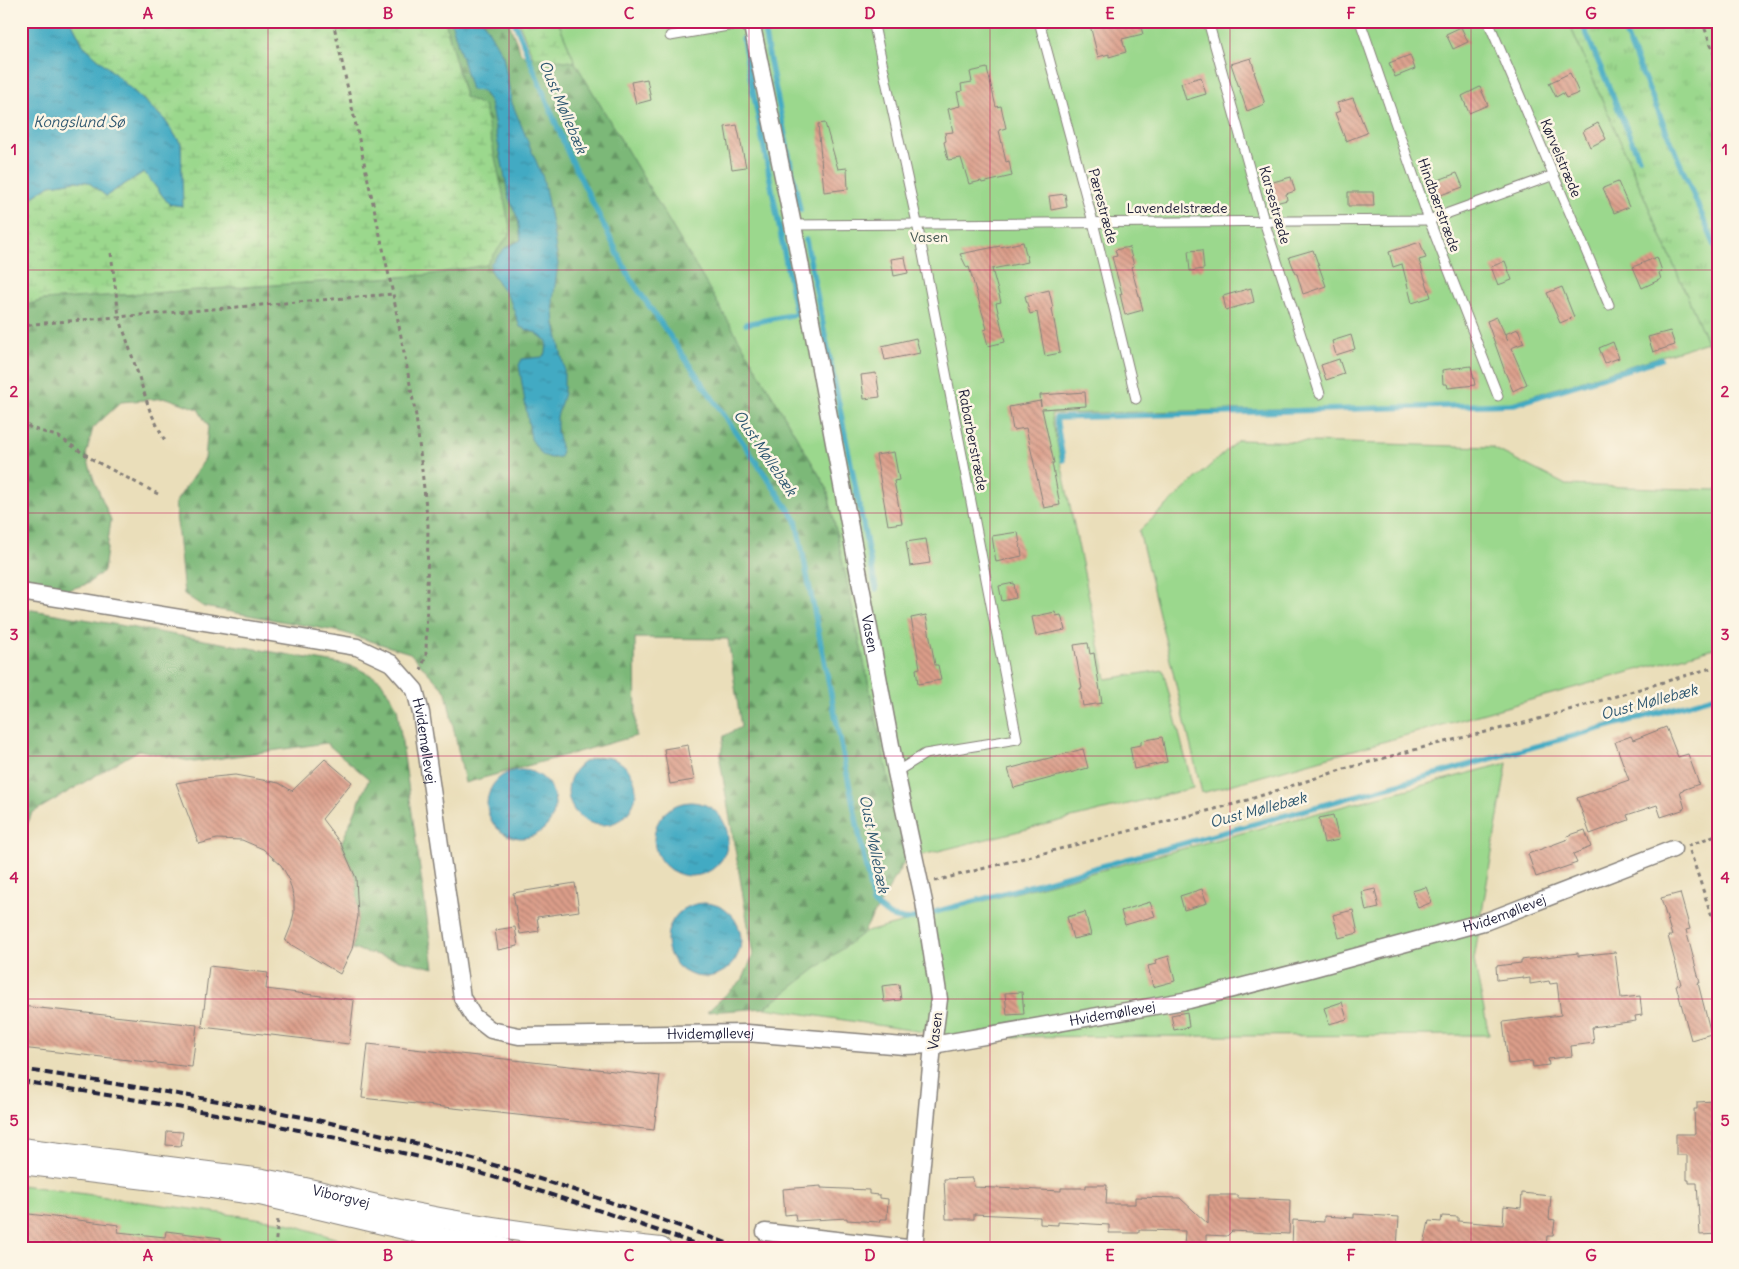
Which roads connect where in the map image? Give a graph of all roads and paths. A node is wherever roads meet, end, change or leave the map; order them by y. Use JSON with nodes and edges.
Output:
{"nodes":[{"id":1,"x":333,"y":21,"type":"edge"},
{"id":2,"x":873,"y":21,"type":"edge"},
{"id":3,"x":1039,"y":21,"type":"edge"},
{"id":4,"x":1208,"y":21,"type":"edge"},
{"id":5,"x":1360,"y":21,"type":"edge"},
{"id":6,"x":1488,"y":21,"type":"edge"},
{"id":7,"x":1702,"y":21,"type":"edge"},
{"id":8,"x":751,"y":22,"type":"edge"},
{"id":9,"x":670,"y":36,"type":"dead end"},
{"id":10,"x":1718,"y":64,"type":"edge"},
{"id":11,"x":1554,"y":175,"type":"junction"},
{"id":12,"x":1429,"y":220,"type":"junction"},
{"id":13,"x":1264,"y":221,"type":"junction"},
{"id":14,"x":1093,"y":222,"type":"junction"},
{"id":15,"x":917,"y":223,"type":"junction"},
{"id":16,"x":793,"y":225,"type":"junction"},
{"id":17,"x":111,"y":253,"type":"dead end"},
{"id":18,"x":393,"y":294,"type":"junction"},
{"id":19,"x":1609,"y":305,"type":"dead end"},
{"id":20,"x":119,"y":316,"type":"junction"},
{"id":21,"x":21,"y":329,"type":"edge"},
{"id":22,"x":1320,"y":394,"type":"dead end"},
{"id":23,"x":1498,"y":396,"type":"dead end"},
{"id":24,"x":1136,"y":399,"type":"dead end"},
{"id":25,"x":21,"y":421,"type":"edge"},
{"id":26,"x":165,"y":441,"type":"dead end"},
{"id":27,"x":158,"y":494,"type":"dead end"},
{"id":28,"x":21,"y":592,"type":"edge"},
{"id":29,"x":1718,"y":666,"type":"edge"},
{"id":30,"x":415,"y":690,"type":"junction"},
{"id":31,"x":896,"y":772,"type":"junction"},
{"id":32,"x":1718,"y":834,"type":"edge"},
{"id":33,"x":1681,"y":847,"type":"junction"},
{"id":34,"x":921,"y":885,"type":"junction"},
{"id":35,"x":1718,"y":935,"type":"edge"},
{"id":36,"x":933,"y":1045,"type":"junction"},
{"id":37,"x":21,"y":1148,"type":"edge"},
{"id":38,"x":21,"y":1164,"type":"edge"},
{"id":39,"x":280,"y":1200,"type":"junction"},
{"id":40,"x":765,"y":1232,"type":"dead end"},
{"id":41,"x":502,"y":1243,"type":"edge"},
{"id":42,"x":275,"y":1248,"type":"edge"},
{"id":43,"x":661,"y":1248,"type":"edge"},
{"id":44,"x":907,"y":1248,"type":"edge"},
{"id":45,"x":914,"y":1248,"type":"edge"}],
"edges":[{"from":1,"to":18,"type":"path"},
{"from":2,"to":15,"type":"lane","name":"Rabarberstræde"},
{"from":3,"to":14,"type":"lane","name":"Pærestræde"},
{"from":4,"to":13,"type":"lane","name":"Karsestræde"},
{"from":5,"to":12,"type":"lane","name":"Hindbærstræde"},
{"from":6,"to":11,"type":"lane","name":"Kørvelstræde"},
{"from":7,"to":10,"type":"path"},
{"from":8,"to":9,"type":"lane"},
{"from":8,"to":16,"type":"street","name":"Vasen"},
{"from":11,"to":12,"type":"lane","name":"Lavendelstræde"},
{"from":11,"to":19,"type":"lane","name":"Kørvelstræde"},
{"from":12,"to":13,"type":"lane","name":"Lavendelstræde"},
{"from":12,"to":23,"type":"lane","name":"Hindbærstræde"},
{"from":13,"to":14,"type":"lane","name":"Lavendelstræde"},
{"from":13,"to":22,"type":"lane","name":"Karsestræde"},
{"from":14,"to":15,"type":"lane","name":"Lavendelstræde"},
{"from":14,"to":24,"type":"lane","name":"Pærestræde"},
{"from":15,"to":16,"type":"lane","name":"Lavendelstræde"},
{"from":15,"to":31,"type":"lane","name":"Rabarberstræde"},
{"from":16,"to":31,"type":"street","name":"Vasen"},
{"from":17,"to":20,"type":"path"},
{"from":18,"to":20,"type":"path"},
{"from":18,"to":30,"type":"path"},
{"from":20,"to":21,"type":"path"},
{"from":20,"to":26,"type":"path"},
{"from":25,"to":27,"type":"path"},
{"from":28,"to":30,"type":"street","name":"Hvidemøllevej"},
{"from":29,"to":34,"type":"path"},
{"from":30,"to":36,"type":"street","name":"Hvidemøllevej"},
{"from":31,"to":34,"type":"street","name":"Vasen"},
{"from":32,"to":33,"type":"path"},
{"from":33,"to":35,"type":"path"},
{"from":33,"to":36,"type":"street","name":"Hvidemøllevej"},
{"from":34,"to":36,"type":"street","name":"Vasen"},
{"from":36,"to":45,"type":"street","name":"Vasen"},
{"from":37,"to":41,"type":"street","name":"Viborgvej"},
{"from":38,"to":39,"type":"street","name":"Viborgvej"},
{"from":39,"to":41,"type":"street","name":"Viborgvej"},
{"from":39,"to":42,"type":"path"},
{"from":40,"to":44,"type":"street"},
{"from":41,"to":43,"type":"street","name":"Viborgvej"}]}
